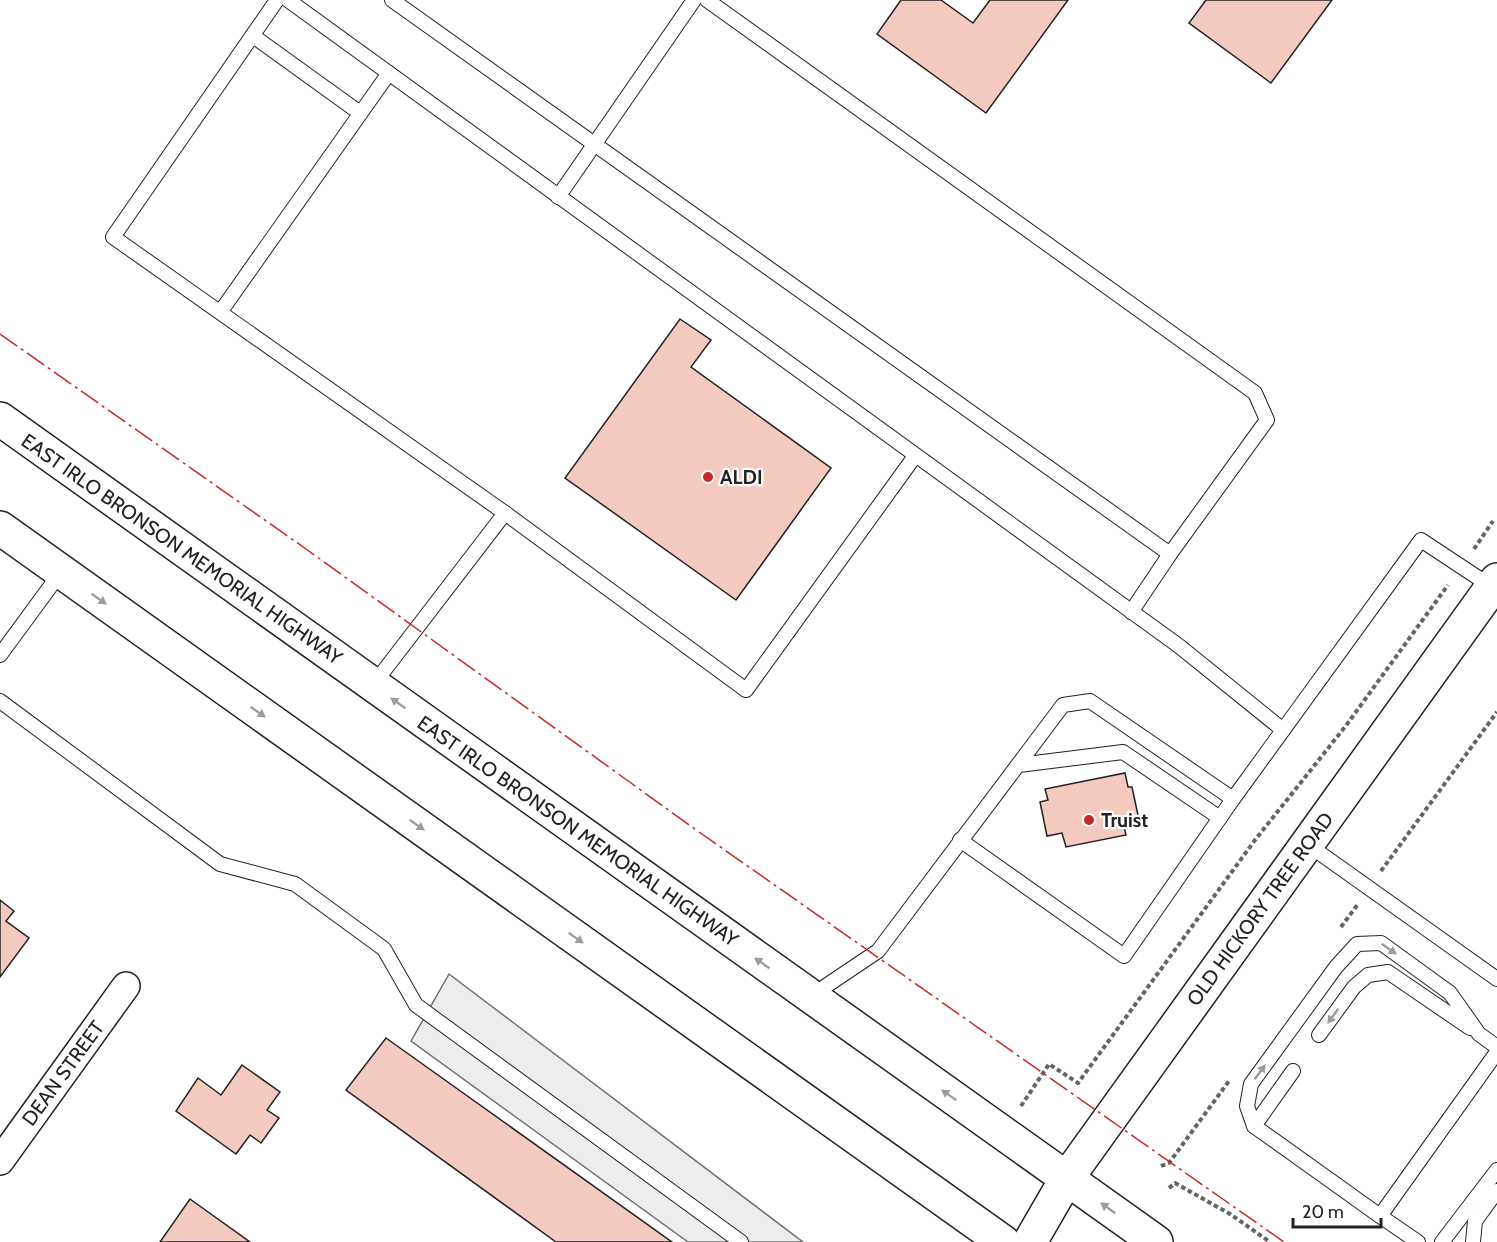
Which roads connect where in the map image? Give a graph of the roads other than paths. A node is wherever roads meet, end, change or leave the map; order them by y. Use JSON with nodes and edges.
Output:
{"nodes":[{"id":1,"x":278,"y":0,"type":"edge"},
{"id":2,"x":288,"y":0,"type":"edge"},
{"id":3,"x":392,"y":0,"type":"edge"},
{"id":4,"x":694,"y":0,"type":"edge"},
{"id":5,"x":707,"y":0,"type":"edge"},
{"id":6,"x":253,"y":36,"type":"junction"},
{"id":7,"x":389,"y":73,"type":"junction"},
{"id":8,"x":360,"y":113,"type":"junction"},
{"id":9,"x":594,"y":143,"type":"junction"},
{"id":10,"x":558,"y":197,"type":"junction"},
{"id":11,"x":221,"y":311,"type":"junction"},
{"id":12,"x":0,"y":419,"type":"edge"},
{"id":13,"x":915,"y":456,"type":"junction"},
{"id":14,"x":505,"y":513,"type":"junction"},
{"id":15,"x":0,"y":528,"type":"edge"},
{"id":16,"x":1170,"y":554,"type":"junction"},
{"id":17,"x":61,"y":572,"type":"junction"},
{"id":18,"x":1495,"y":583,"type":"edge"},
{"id":19,"x":1131,"y":612,"type":"junction"},
{"id":20,"x":0,"y":655,"type":"edge"},
{"id":21,"x":373,"y":685,"type":"junction"},
{"id":22,"x":0,"y":701,"type":"edge"},
{"id":23,"x":1283,"y":730,"type":"junction"},
{"id":24,"x":1019,"y":765,"type":"junction"},
{"id":25,"x":1233,"y":799,"type":"junction"},
{"id":26,"x":1220,"y":818,"type":"junction"},
{"id":27,"x":960,"y":840,"type":"junction"},
{"id":28,"x":1307,"y":844,"type":"junction"},
{"id":29,"x":1497,"y":979,"type":"edge"},
{"id":30,"x":126,"y":986,"type":"dead end"},
{"id":31,"x":810,"y":997,"type":"junction"},
{"id":32,"x":1479,"y":1034,"type":"junction"},
{"id":33,"x":1319,"y":1035,"type":"dead end"},
{"id":34,"x":1497,"y":1047,"type":"edge"},
{"id":35,"x":1497,"y":1052,"type":"edge"},
{"id":36,"x":1293,"y":1071,"type":"dead end"},
{"id":37,"x":1254,"y":1126,"type":"junction"},
{"id":38,"x":0,"y":1161,"type":"edge"},
{"id":39,"x":1497,"y":1170,"type":"edge"},
{"id":40,"x":1067,"y":1178,"type":"junction"},
{"id":41,"x":1497,"y":1191,"type":"edge"},
{"id":42,"x":1380,"y":1216,"type":"junction"},
{"id":43,"x":741,"y":1242,"type":"edge"},
{"id":44,"x":1003,"y":1242,"type":"edge"},
{"id":45,"x":1030,"y":1242,"type":"edge"},
{"id":46,"x":1155,"y":1242,"type":"edge"},
{"id":47,"x":1418,"y":1242,"type":"edge"},
{"id":48,"x":1442,"y":1242,"type":"edge"},
{"id":49,"x":1473,"y":1242,"type":"edge"}],
"edges":[{"from":1,"to":6,"type":"lane"},
{"from":2,"to":7,"type":"lane"},
{"from":3,"to":9,"type":"lane"},
{"from":4,"to":9,"type":"lane"},
{"from":5,"to":16,"type":"lane"},
{"from":6,"to":8,"type":"lane"},
{"from":6,"to":11,"type":"lane"},
{"from":7,"to":8,"type":"lane"},
{"from":7,"to":10,"type":"lane"},
{"from":8,"to":11,"type":"lane"},
{"from":9,"to":10,"type":"lane"},
{"from":9,"to":16,"type":"lane"},
{"from":10,"to":13,"type":"lane"},
{"from":11,"to":14,"type":"lane"},
{"from":12,"to":21,"type":"main road","name":"EAST IRLO BRONSON MEMORIAL HIGHWAY"},
{"from":13,"to":14,"type":"lane"},
{"from":13,"to":19,"type":"lane"},
{"from":14,"to":21,"type":"lane"},
{"from":15,"to":17,"type":"main road"},
{"from":16,"to":19,"type":"lane"},
{"from":17,"to":20,"type":"lane"},
{"from":17,"to":44,"type":"main road","one_way":true},
{"from":18,"to":23,"type":"lane"},
{"from":18,"to":28,"type":"main road","name":"OLD HICKORY TREE ROAD"},
{"from":19,"to":23,"type":"lane"},
{"from":31,"to":21,"type":"main road","name":"EAST IRLO BRONSON MEMORIAL HIGHWAY","one_way":true},
{"from":22,"to":43,"type":"lane"},
{"from":23,"to":25,"type":"lane"},
{"from":24,"to":25,"type":"lane"},
{"from":24,"to":26,"type":"lane"},
{"from":24,"to":27,"type":"lane"},
{"from":25,"to":26,"type":"lane"},
{"from":26,"to":27,"type":"lane"},
{"from":27,"to":31,"type":"lane"},
{"from":28,"to":29,"type":"lane"},
{"from":28,"to":40,"type":"main road","name":"OLD HICKORY TREE ROAD"},
{"from":30,"to":38,"type":"street","name":"DEAN STREET"},
{"from":40,"to":31,"type":"main road","name":"EAST IRLO BRONSON MEMORIAL HIGHWAY","one_way":true},
{"from":32,"to":33,"type":"lane","one_way":true},
{"from":32,"to":34,"type":"lane"},
{"from":37,"to":32,"type":"lane","one_way":true},
{"from":35,"to":42,"type":"lane"},
{"from":36,"to":37,"type":"lane"},
{"from":37,"to":42,"type":"lane"},
{"from":39,"to":48,"type":"lane"},
{"from":40,"to":45,"type":"main road","name":"OLD HICKORY TREE ROAD"},
{"from":46,"to":40,"type":"main road","name":"EAST IRLO BRONSON MEMORIAL HIGHWAY","one_way":true},
{"from":41,"to":49,"type":"lane"},
{"from":42,"to":47,"type":"lane"}]}
